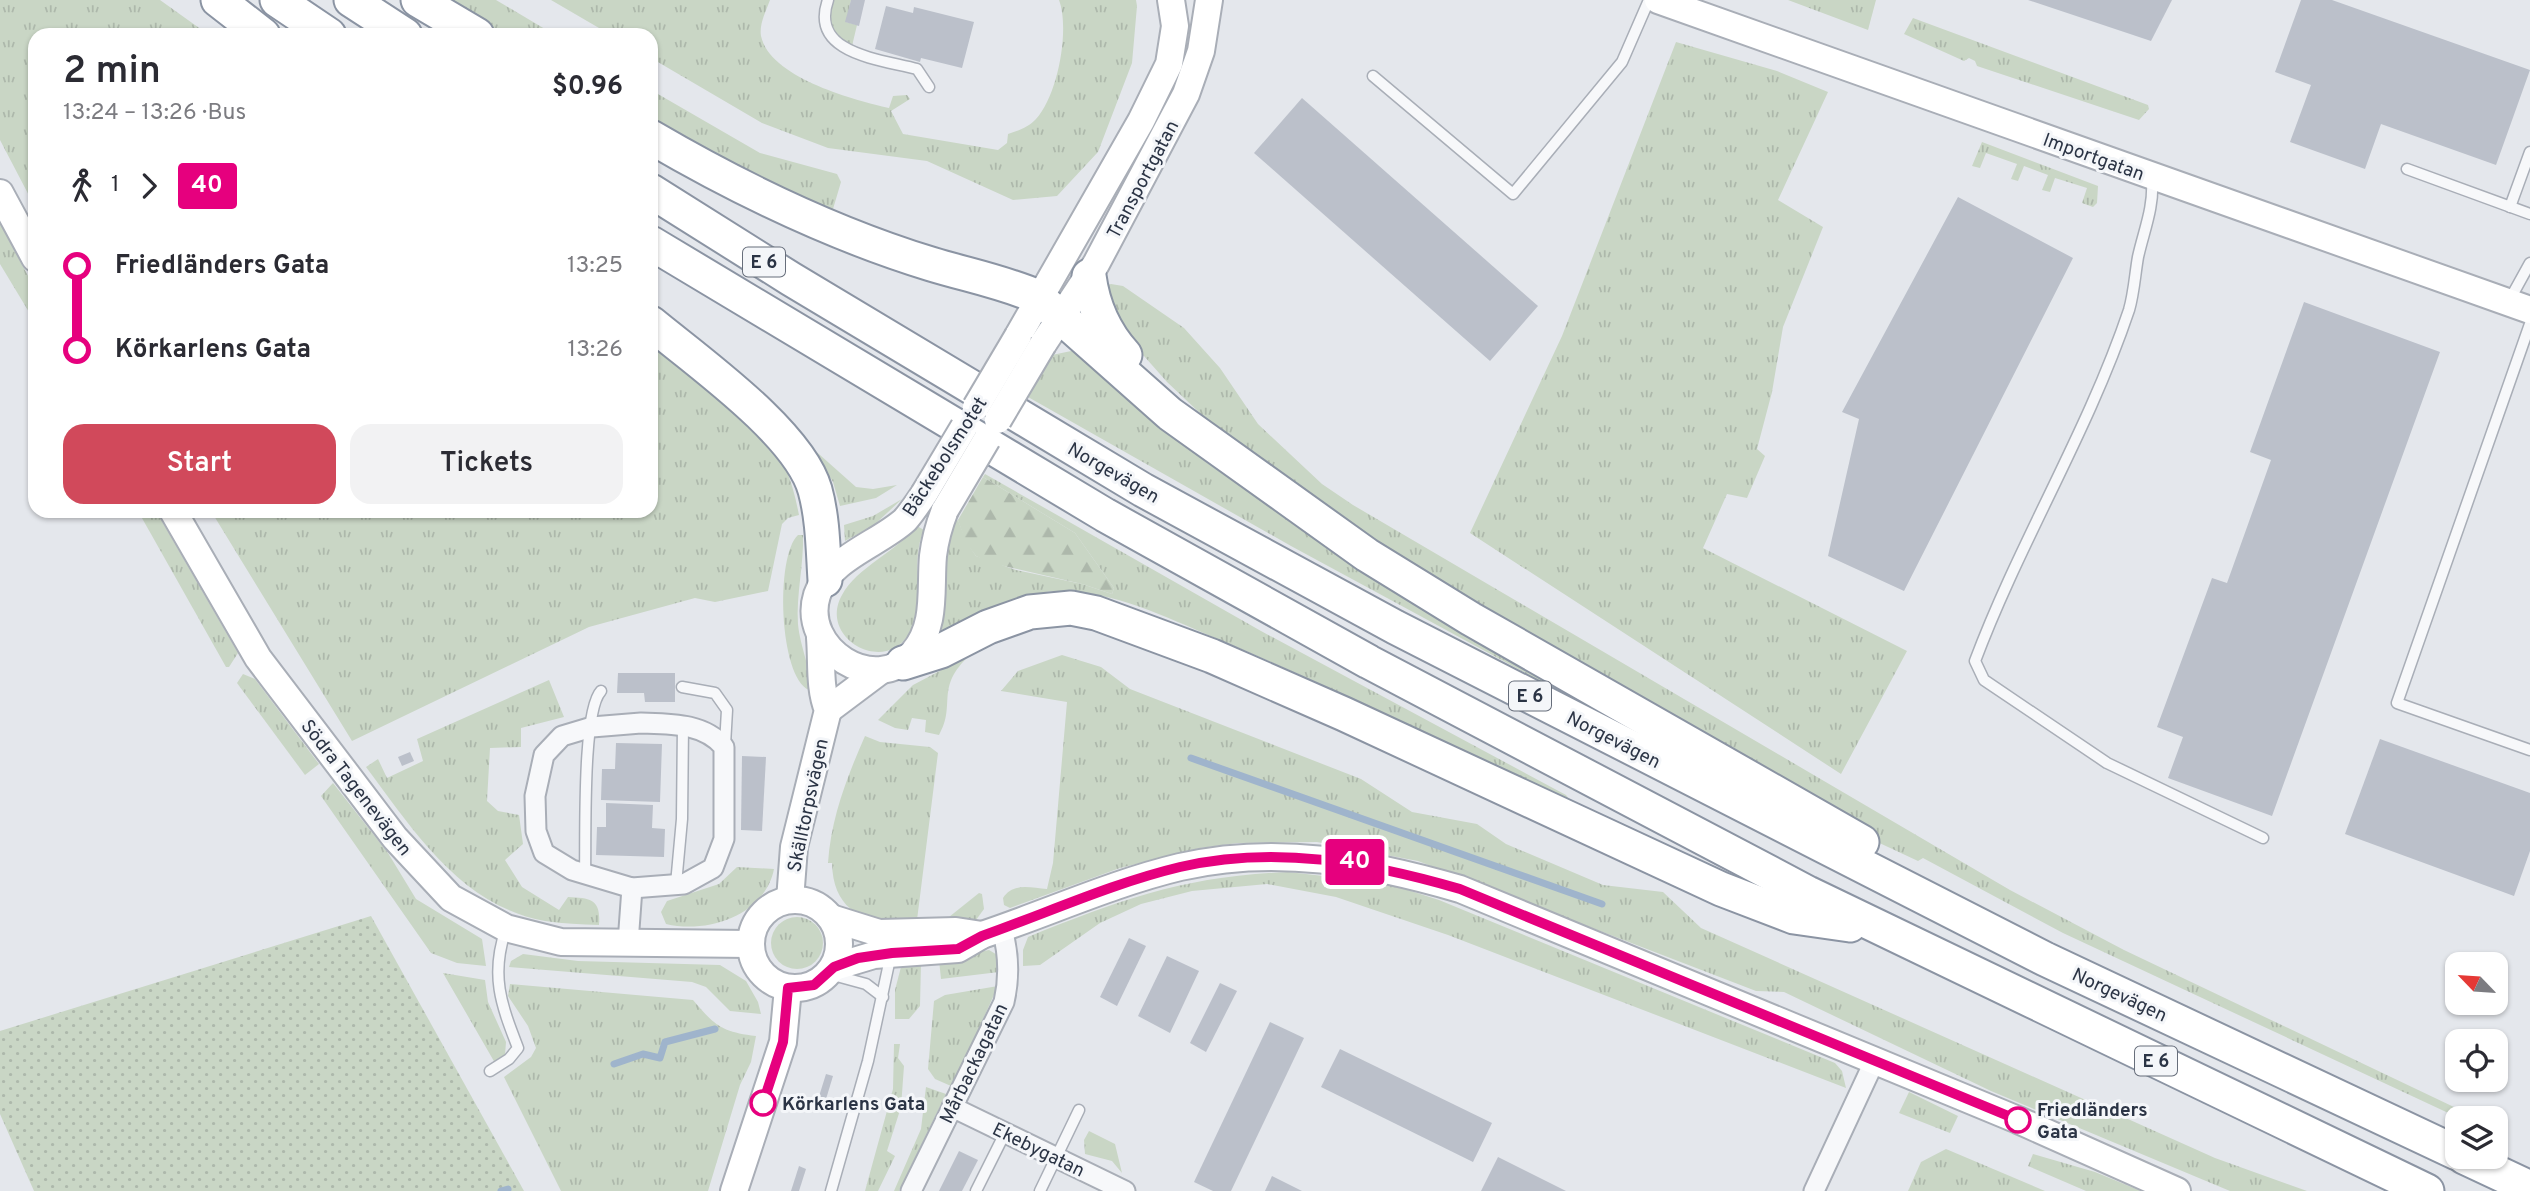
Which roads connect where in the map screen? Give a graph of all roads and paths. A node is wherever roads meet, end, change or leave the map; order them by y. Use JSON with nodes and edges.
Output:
{"nodes":[{"id":1,"x":218,"y":0,"type":"edge"},
{"id":2,"x":277,"y":0,"type":"edge"},
{"id":3,"x":351,"y":0,"type":"edge"},
{"id":4,"x":418,"y":0,"type":"edge"},
{"id":5,"x":828,"y":0,"type":"edge"},
{"id":6,"x":1171,"y":0,"type":"edge"},
{"id":7,"x":1209,"y":0,"type":"edge"},
{"id":8,"x":1223,"y":0,"type":"edge"},
{"id":9,"x":1649,"y":0,"type":"edge"},
{"id":10,"x":1658,"y":0,"type":"edge"},
{"id":11,"x":254,"y":28,"type":"edge"},
{"id":12,"x":319,"y":28,"type":"edge"},
{"id":13,"x":394,"y":28,"type":"edge"},
{"id":14,"x":465,"y":28,"type":"edge"},
{"id":15,"x":1201,"y":51,"type":"junction"},
{"id":16,"x":1373,"y":76,"type":"dead end"},
{"id":17,"x":929,"y":87,"type":"dead end"},
{"id":18,"x":658,"y":141,"type":"edge"},
{"id":19,"x":2530,"y":152,"type":"edge"},
{"id":20,"x":2407,"y":169,"type":"dead end"},
{"id":21,"x":2152,"y":177,"type":"junction"},
{"id":22,"x":0,"y":192,"type":"edge"},
{"id":23,"x":658,"y":195,"type":"edge"},
{"id":24,"x":2510,"y":206,"type":"junction"},
{"id":25,"x":2530,"y":214,"type":"edge"},
{"id":26,"x":28,"y":245,"type":"edge"},
{"id":27,"x":658,"y":247,"type":"edge"},
{"id":28,"x":2530,"y":263,"type":"edge"},
{"id":29,"x":1089,"y":276,"type":"junction"},
{"id":30,"x":1050,"y":306,"type":"junction"},
{"id":31,"x":2519,"y":306,"type":"edge"},
{"id":32,"x":2530,"y":324,"type":"edge"},
{"id":33,"x":658,"y":329,"type":"edge"},
{"id":34,"x":1030,"y":340,"type":"joint"},
{"id":35,"x":1200,"y":436,"type":"junction"},
{"id":36,"x":935,"y":502,"type":"junction"},
{"id":37,"x":177,"y":518,"type":"edge"},
{"id":38,"x":825,"y":580,"type":"junction"},
{"id":39,"x":820,"y":638,"type":"junction"},
{"id":40,"x":892,"y":667,"type":"junction"},
{"id":41,"x":681,"y":687,"type":"dead end"},
{"id":42,"x":601,"y":691,"type":"dead end"},
{"id":43,"x":828,"y":710,"type":"junction"},
{"id":44,"x":683,"y":724,"type":"junction"},
{"id":45,"x":592,"y":727,"type":"junction"},
{"id":46,"x":724,"y":747,"type":"junction"},
{"id":47,"x":2530,"y":750,"type":"edge"},
{"id":48,"x":2263,"y":838,"type":"dead end"},
{"id":49,"x":585,"y":874,"type":"junction"},
{"id":50,"x":676,"y":884,"type":"junction"},
{"id":51,"x":632,"y":888,"type":"junction"},
{"id":52,"x":790,"y":900,"type":"junction"},
{"id":53,"x":831,"y":918,"type":"junction"},
{"id":54,"x":506,"y":928,"type":"junction"},
{"id":55,"x":1885,"y":930,"type":"junction"},
{"id":56,"x":992,"y":932,"type":"junction"},
{"id":57,"x":628,"y":943,"type":"junction"},
{"id":58,"x":751,"y":944,"type":"junction"},
{"id":59,"x":894,"y":944,"type":"junction"},
{"id":60,"x":2045,"y":959,"type":"junction"},
{"id":61,"x":831,"y":970,"type":"junction"},
{"id":62,"x":788,"y":988,"type":"junction"},
{"id":63,"x":883,"y":997,"type":"junction"},
{"id":64,"x":1875,"y":1060,"type":"junction"},
{"id":65,"x":490,"y":1070,"type":"dead end"},
{"id":66,"x":952,"y":1107,"type":"junction"},
{"id":67,"x":1079,"y":1110,"type":"dead end"},
{"id":68,"x":1004,"y":1133,"type":"junction"},
{"id":69,"x":2445,"y":1147,"type":"edge"},
{"id":70,"x":1056,"y":1157,"type":"junction"},
{"id":71,"x":2490,"y":1169,"type":"edge"},
{"id":72,"x":2530,"y":1188,"type":"edge"},
{"id":73,"x":734,"y":1191,"type":"edge"},
{"id":74,"x":831,"y":1191,"type":"edge"},
{"id":75,"x":911,"y":1191,"type":"edge"},
{"id":76,"x":976,"y":1191,"type":"edge"},
{"id":77,"x":1040,"y":1191,"type":"edge"},
{"id":78,"x":1125,"y":1191,"type":"edge"},
{"id":79,"x":1814,"y":1191,"type":"edge"},
{"id":80,"x":2177,"y":1191,"type":"edge"},
{"id":81,"x":2427,"y":1191,"type":"edge"}],
"edges":[{"from":1,"to":11,"type":"highway"},
{"from":2,"to":12,"type":"highway"},
{"from":3,"to":13,"type":"highway"},
{"from":4,"to":14,"type":"highway"},
{"from":5,"to":17,"type":"lane"},
{"from":6,"to":30,"type":"street","name":"Transportgatan"},
{"from":7,"to":15,"type":"street","name":"Transportgatan"},
{"from":8,"to":15,"type":"street"},
{"from":9,"to":16,"type":"lane"},
{"from":10,"to":21,"type":"street","name":"Importgatan"},
{"from":15,"to":29,"type":"street","name":"Transportgatan"},
{"from":18,"to":30,"type":"highway"},
{"from":19,"to":24,"type":"lane"},
{"from":20,"to":24,"type":"lane"},
{"from":21,"to":31,"type":"street","name":"Importgatan"},
{"from":21,"to":48,"type":"lane"},
{"from":22,"to":26,"type":"street"},
{"from":23,"to":60,"type":"highway","name":"Norgevägen","number":"E 6"},
{"from":24,"to":25,"type":"lane"},
{"from":27,"to":55,"type":"highway","number":"E 6"},
{"from":28,"to":31,"type":"lane"},
{"from":29,"to":30,"type":"street","name":"Transportgatan"},
{"from":29,"to":35,"type":"highway"},
{"from":30,"to":34,"type":"street","name":"Transportgatan"},
{"from":30,"to":35,"type":"highway"},
{"from":32,"to":47,"type":"lane"},
{"from":33,"to":38,"type":"highway"},
{"from":34,"to":36,"type":"street","name":"Bäckebolsmotet","bridge":true},
{"from":35,"to":60,"type":"highway"},
{"from":36,"to":38,"type":"street","name":"Bäckebolsmotet"},
{"from":36,"to":40,"type":"street","name":"Bäckebolsmotet"},
{"from":37,"to":54,"type":"street","name":"Södra Tagenevägen"},
{"from":38,"to":39,"type":"street"},
{"from":39,"to":40,"type":"street"},
{"from":39,"to":43,"type":"street","name":"Skälltorpsvägen"},
{"from":40,"to":43,"type":"street"},
{"from":40,"to":55,"type":"highway"},
{"from":41,"to":46,"type":"lane"},
{"from":42,"to":45,"type":"lane"},
{"from":43,"to":52,"type":"street","name":"Skälltorpsvägen"},
{"from":44,"to":45,"type":"street"},
{"from":44,"to":46,"type":"street"},
{"from":44,"to":50,"type":"lane"},
{"from":45,"to":49,"type":"lane"},
{"from":45,"to":49,"type":"street"},
{"from":46,"to":50,"type":"street"},
{"from":49,"to":51,"type":"street"},
{"from":50,"to":51,"type":"street"},
{"from":51,"to":57,"type":"street"},
{"from":52,"to":53,"type":"street","name":"Skälltorpsvägen"},
{"from":52,"to":58,"type":"street","name":"Skälltorpsvägen"},
{"from":53,"to":59,"type":"street","name":"Skälltorpsvägen"},
{"from":53,"to":61,"type":"street"},
{"from":54,"to":57,"type":"street","name":"Södra Tagenevägen"},
{"from":54,"to":65,"type":"lane"},
{"from":55,"to":81,"type":"highway","number":"E 6"},
{"from":56,"to":59,"type":"street"},
{"from":56,"to":64,"type":"street"},
{"from":56,"to":66,"type":"street","name":"Mårbackagatan"},
{"from":57,"to":58,"type":"street","name":"Södra Tagenevägen"},
{"from":58,"to":62,"type":"street"},
{"from":59,"to":61,"type":"street"},
{"from":59,"to":63,"type":"lane"},
{"from":60,"to":69,"type":"highway","name":"Norgevägen","number":"E 6"},
{"from":61,"to":62,"type":"street"},
{"from":61,"to":63,"type":"lane"},
{"from":62,"to":73,"type":"street"},
{"from":63,"to":74,"type":"lane"},
{"from":64,"to":79,"type":"street"},
{"from":64,"to":80,"type":"street"},
{"from":66,"to":68,"type":"street","name":"Ekebygatan"},
{"from":66,"to":75,"type":"street","name":"Mårbackagatan"},
{"from":67,"to":70,"type":"lane"},
{"from":68,"to":70,"type":"street","name":"Ekebygatan"},
{"from":68,"to":76,"type":"lane"},
{"from":70,"to":77,"type":"lane"},
{"from":70,"to":78,"type":"street","name":"Ekebygatan"},
{"from":71,"to":72,"type":"highway"}]}
